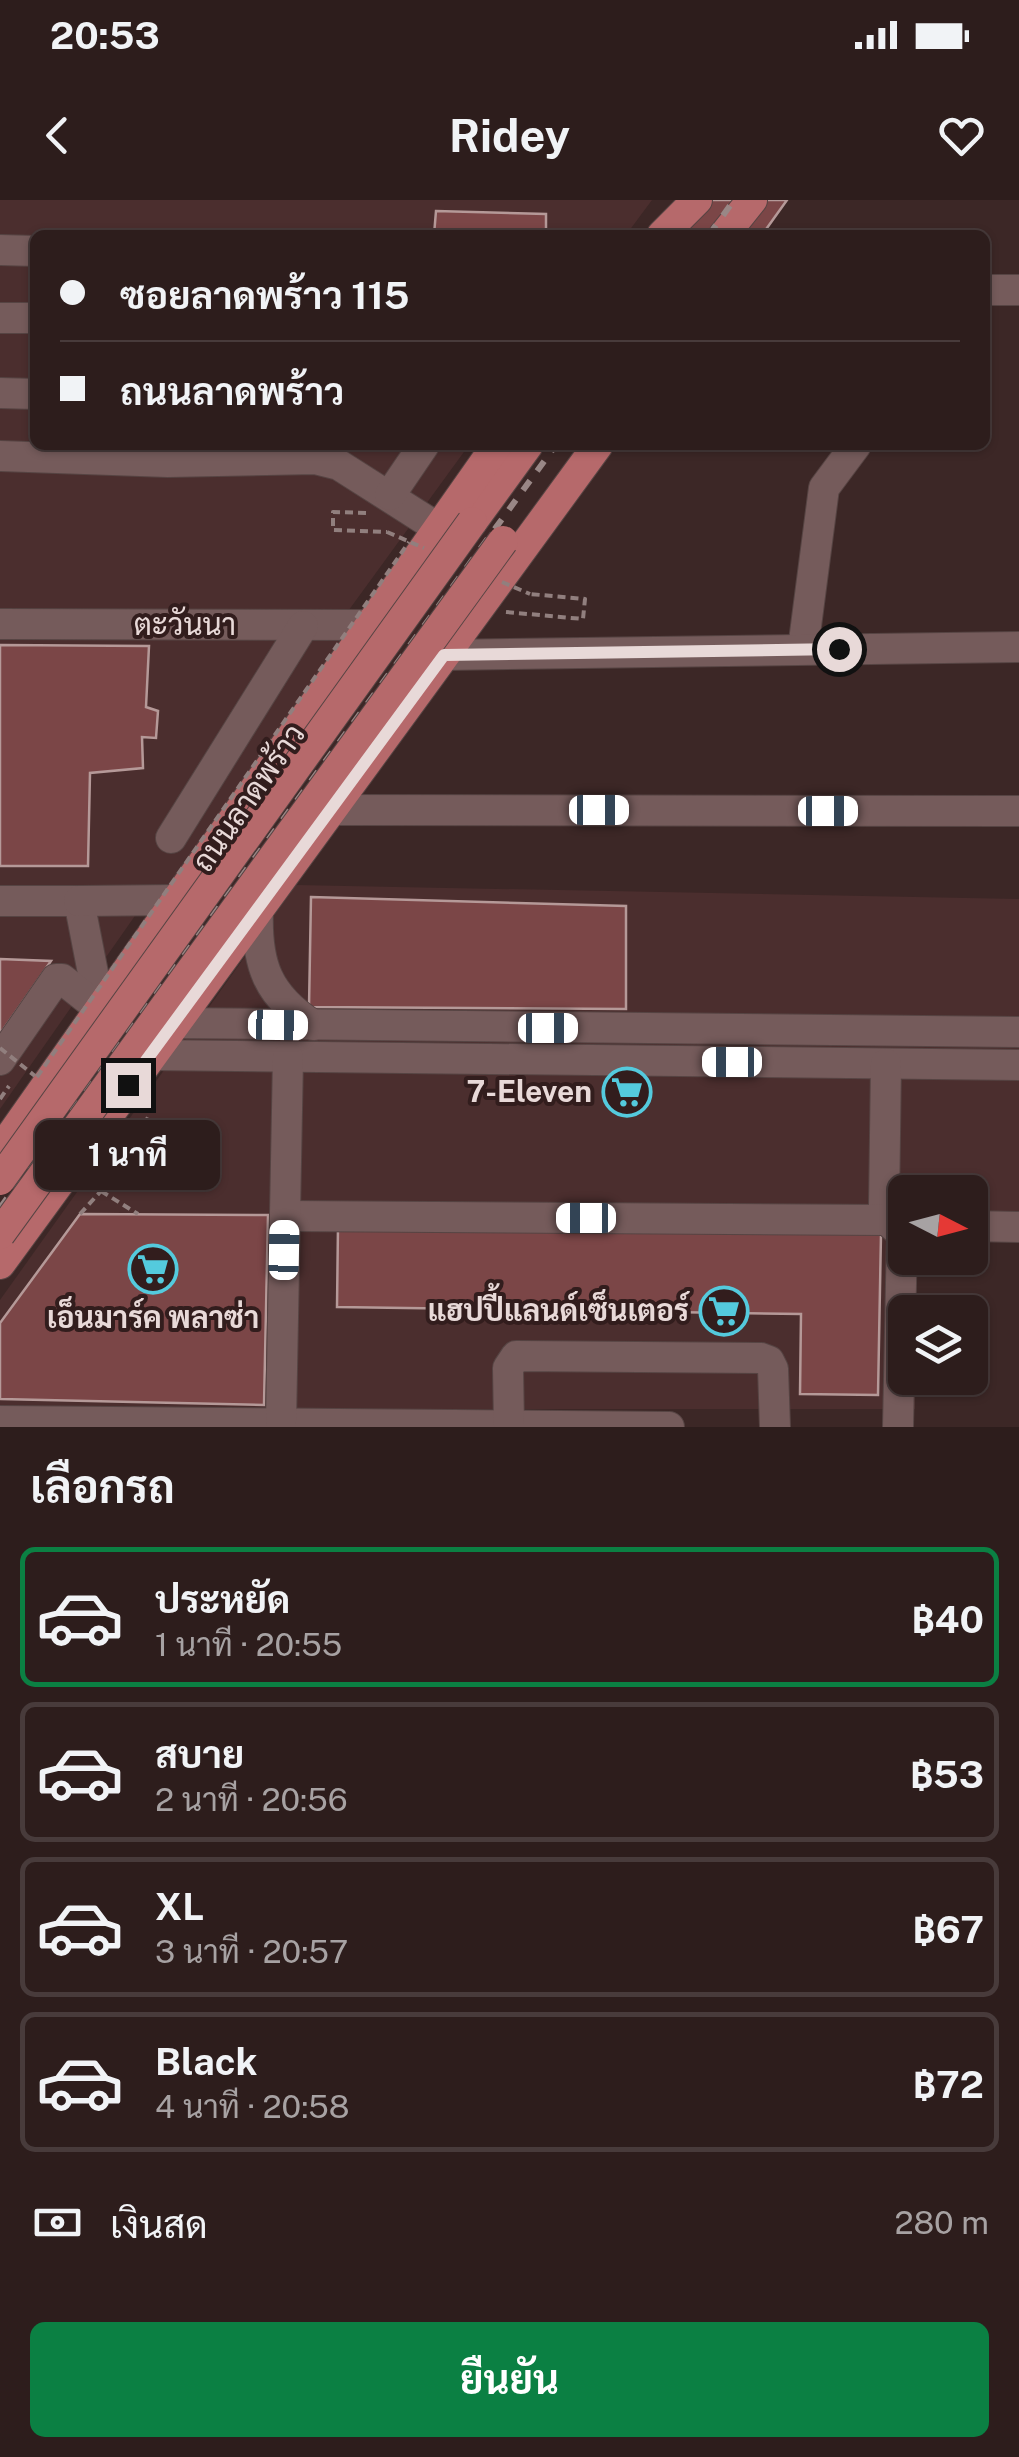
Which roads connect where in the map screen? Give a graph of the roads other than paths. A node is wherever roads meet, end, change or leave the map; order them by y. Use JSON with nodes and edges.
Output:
{"nodes":[{"id":1,"x":698,"y":200,"type":"edge"},
{"id":2,"x":752,"y":200,"type":"edge"},
{"id":3,"x":768,"y":200,"type":"edge"},
{"id":4,"x":667,"y":230,"type":"edge"},
{"id":5,"x":677,"y":230,"type":"edge"},
{"id":6,"x":728,"y":230,"type":"edge"},
{"id":7,"x":748,"y":230,"type":"edge"},
{"id":8,"x":0,"y":250,"type":"edge"},
{"id":9,"x":30,"y":250,"type":"edge"},
{"id":10,"x":990,"y":290,"type":"edge"},
{"id":11,"x":1019,"y":290,"type":"edge"},
{"id":12,"x":0,"y":318,"type":"edge"},
{"id":13,"x":30,"y":318,"type":"edge"},
{"id":14,"x":0,"y":393,"type":"edge"},
{"id":15,"x":30,"y":394,"type":"edge"},
{"id":16,"x":421,"y":450,"type":"edge"},
{"id":17,"x":493,"y":450,"type":"edge"},
{"id":18,"x":524,"y":450,"type":"edge"},
{"id":19,"x":568,"y":450,"type":"edge"},
{"id":20,"x":594,"y":450,"type":"edge"},
{"id":21,"x":852,"y":450,"type":"edge"},
{"id":22,"x":168,"y":453,"type":"edge"},
{"id":23,"x":0,"y":456,"type":"edge"},
{"id":24,"x":385,"y":504,"type":"junction"},
{"id":25,"x":438,"y":528,"type":"junction"},
{"id":26,"x":0,"y":624,"type":"edge"},
{"id":27,"x":370,"y":625,"type":"junction"},
{"id":28,"x":304,"y":626,"type":"junction"},
{"id":29,"x":1019,"y":647,"type":"edge"},
{"id":30,"x":803,"y":649,"type":"junction"},
{"id":31,"x":444,"y":655,"type":"junction"},
{"id":32,"x":332,"y":810,"type":"junction"},
{"id":33,"x":1019,"y":811,"type":"edge"},
{"id":34,"x":170,"y":838,"type":"dead end"},
{"id":35,"x":178,"y":900,"type":"junction"},
{"id":36,"x":0,"y":901,"type":"edge"},
{"id":37,"x":79,"y":901,"type":"junction"},
{"id":38,"x":258,"y":910,"type":"junction"},
{"id":39,"x":97,"y":1014,"type":"junction"},
{"id":40,"x":174,"y":1022,"type":"junction"},
{"id":41,"x":313,"y":1025,"type":"junction"},
{"id":42,"x":1019,"y":1032,"type":"edge"},
{"id":43,"x":150,"y":1055,"type":"junction"},
{"id":44,"x":288,"y":1058,"type":"junction"},
{"id":45,"x":0,"y":1060,"type":"edge"},
{"id":46,"x":886,"y":1064,"type":"junction"},
{"id":47,"x":1019,"y":1065,"type":"edge"},
{"id":48,"x":0,"y":1152,"type":"edge"},
{"id":49,"x":0,"y":1180,"type":"edge"},
{"id":50,"x":888,"y":1212,"type":"edge"},
{"id":51,"x":285,"y":1216,"type":"junction"},
{"id":52,"x":988,"y":1226,"type":"edge"},
{"id":53,"x":888,"y":1227,"type":"edge"},
{"id":54,"x":1019,"y":1227,"type":"edge"},
{"id":55,"x":0,"y":1234,"type":"edge"},
{"id":56,"x":0,"y":1264,"type":"edge"},
{"id":57,"x":898,"y":1275,"type":"edge"},
{"id":58,"x":0,"y":1421,"type":"edge"},
{"id":59,"x":281,"y":1422,"type":"junction"},
{"id":60,"x":509,"y":1425,"type":"edge"},
{"id":61,"x":670,"y":1427,"type":"edge"},
{"id":62,"x":775,"y":1427,"type":"edge"},
{"id":63,"x":898,"y":1427,"type":"edge"}],
"edges":[{"from":1,"to":4,"type":"main road"},
{"from":1,"to":5,"type":"main road"},
{"from":2,"to":6,"type":"main road"},
{"from":3,"to":7,"type":"main road"},
{"from":8,"to":9,"type":"street"},
{"from":10,"to":11,"type":"street"},
{"from":12,"to":13,"type":"street"},
{"from":14,"to":15,"type":"street"},
{"from":16,"to":24,"type":"street"},
{"from":17,"to":25,"type":"main road","name":"ถนนลาดพร้าว"},
{"from":18,"to":49,"type":"main road","bridge":true},
{"from":19,"to":55,"type":"main road","bridge":true},
{"from":20,"to":31,"type":"main road"},
{"from":21,"to":30,"type":"street"},
{"from":22,"to":23,"type":"street"},
{"from":22,"to":24,"type":"street"},
{"from":24,"to":25,"type":"street"},
{"from":25,"to":27,"type":"main road","name":"ถนนลาดพร้าว"},
{"from":26,"to":28,"type":"street","name":"ตะวันนา"},
{"from":27,"to":28,"type":"street","name":"ตะวันนา"},
{"from":27,"to":35,"type":"main road","name":"ถนนลาดพร้าว"},
{"from":28,"to":34,"type":"street"},
{"from":29,"to":30,"type":"street"},
{"from":30,"to":31,"type":"street"},
{"from":31,"to":32,"type":"main road"},
{"from":32,"to":33,"type":"street"},
{"from":32,"to":38,"type":"main road"},
{"from":35,"to":37,"type":"street"},
{"from":35,"to":39,"type":"main road","name":"ถนนลาดพร้าว"},
{"from":36,"to":37,"type":"street"},
{"from":37,"to":39,"type":"street"},
{"from":38,"to":40,"type":"main road"},
{"from":38,"to":41,"type":"street"},
{"from":39,"to":40,"type":"main road"},
{"from":39,"to":43,"type":"main road"},
{"from":39,"to":45,"type":"street"},
{"from":39,"to":48,"type":"main road","name":"ถนนลาดพร้าว"},
{"from":40,"to":41,"type":"street"},
{"from":40,"to":43,"type":"main road"},
{"from":41,"to":42,"type":"street"},
{"from":43,"to":44,"type":"street"},
{"from":43,"to":56,"type":"main road"},
{"from":44,"to":46,"type":"street"},
{"from":44,"to":51,"type":"street"},
{"from":46,"to":47,"type":"street"},
{"from":46,"to":50,"type":"street"},
{"from":51,"to":53,"type":"street"},
{"from":51,"to":59,"type":"street"},
{"from":52,"to":54,"type":"street"},
{"from":57,"to":63,"type":"street"},
{"from":58,"to":59,"type":"street"},
{"from":59,"to":60,"type":"street"},
{"from":60,"to":61,"type":"street"},
{"from":60,"to":62,"type":"street"}]}
